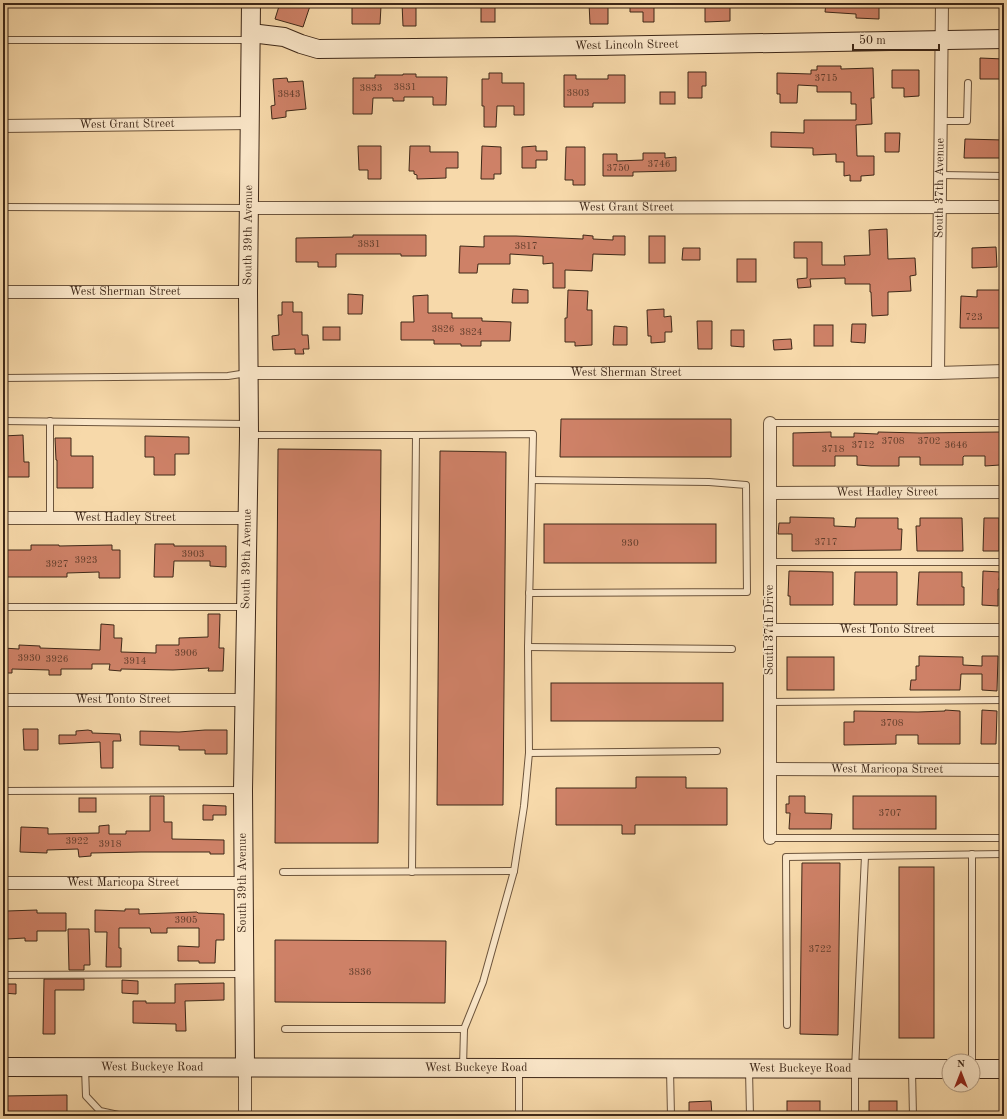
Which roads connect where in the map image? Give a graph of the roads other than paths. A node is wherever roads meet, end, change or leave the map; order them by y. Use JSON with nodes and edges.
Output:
{"nodes":[{"id":1,"x":251,"y":3,"type":"edge"},
{"id":2,"x":942,"y":3,"type":"edge"},
{"id":3,"x":251,"y":37,"type":"junction"},
{"id":4,"x":1004,"y":39,"type":"edge"},
{"id":5,"x":3,"y":40,"type":"edge"},
{"id":6,"x":942,"y":41,"type":"junction"},
{"id":7,"x":968,"y":83,"type":"dead end"},
{"id":8,"x":941,"y":122,"type":"junction"},
{"id":9,"x":250,"y":123,"type":"junction"},
{"id":10,"x":3,"y":126,"type":"edge"},
{"id":11,"x":941,"y":175,"type":"junction"},
{"id":12,"x":1004,"y":176,"type":"edge"},
{"id":13,"x":3,"y":207,"type":"edge"},
{"id":14,"x":940,"y":207,"type":"junction"},
{"id":15,"x":1004,"y":207,"type":"edge"},
{"id":16,"x":249,"y":208,"type":"junction"},
{"id":17,"x":3,"y":292,"type":"edge"},
{"id":18,"x":248,"y":292,"type":"junction"},
{"id":19,"x":1004,"y":371,"type":"edge"},
{"id":20,"x":248,"y":373,"type":"junction"},
{"id":21,"x":938,"y":373,"type":"junction"},
{"id":22,"x":3,"y":378,"type":"edge"},
{"id":23,"x":3,"y":421,"type":"edge"},
{"id":24,"x":50,"y":421,"type":"junction"},
{"id":25,"x":770,"y":422,"type":"joint"},
{"id":26,"x":1004,"y":423,"type":"edge"},
{"id":27,"x":249,"y":429,"type":"junction"},
{"id":28,"x":416,"y":436,"type":"junction"},
{"id":29,"x":532,"y":480,"type":"junction"},
{"id":30,"x":1004,"y":492,"type":"edge"},
{"id":31,"x":770,"y":493,"type":"junction"},
{"id":32,"x":3,"y":518,"type":"edge"},
{"id":33,"x":50,"y":518,"type":"junction"},
{"id":34,"x":248,"y":518,"type":"junction"},
{"id":35,"x":770,"y":562,"type":"junction"},
{"id":36,"x":1004,"y":562,"type":"edge"},
{"id":37,"x":529,"y":592,"type":"junction"},
{"id":38,"x":3,"y":607,"type":"edge"},
{"id":39,"x":246,"y":607,"type":"junction"},
{"id":40,"x":771,"y":630,"type":"junction"},
{"id":41,"x":1004,"y":630,"type":"edge"},
{"id":42,"x":528,"y":647,"type":"junction"},
{"id":43,"x":732,"y":649,"type":"dead end"},
{"id":44,"x":3,"y":700,"type":"edge"},
{"id":45,"x":244,"y":700,"type":"junction"},
{"id":46,"x":1004,"y":700,"type":"edge"},
{"id":47,"x":770,"y":702,"type":"junction"},
{"id":48,"x":717,"y":751,"type":"dead end"},
{"id":49,"x":529,"y":753,"type":"junction"},
{"id":50,"x":770,"y":769,"type":"junction"},
{"id":51,"x":1004,"y":770,"type":"edge"},
{"id":52,"x":243,"y":790,"type":"junction"},
{"id":53,"x":3,"y":791,"type":"edge"},
{"id":54,"x":770,"y":838,"type":"joint"},
{"id":55,"x":1004,"y":838,"type":"edge"},
{"id":56,"x":972,"y":854,"type":"junction"},
{"id":57,"x":1004,"y":854,"type":"edge"},
{"id":58,"x":865,"y":856,"type":"junction"},
{"id":59,"x":514,"y":871,"type":"junction"},
{"id":60,"x":283,"y":872,"type":"dead end"},
{"id":61,"x":412,"y":872,"type":"junction"},
{"id":62,"x":3,"y":883,"type":"edge"},
{"id":63,"x":243,"y":883,"type":"junction"},
{"id":64,"x":244,"y":974,"type":"junction"},
{"id":65,"x":3,"y":975,"type":"edge"},
{"id":66,"x":787,"y":1025,"type":"dead end"},
{"id":67,"x":285,"y":1029,"type":"dead end"},
{"id":68,"x":464,"y":1029,"type":"junction"},
{"id":69,"x":972,"y":1053,"type":"edge"},
{"id":70,"x":3,"y":1067,"type":"edge"},
{"id":71,"x":85,"y":1067,"type":"junction"},
{"id":72,"x":245,"y":1067,"type":"junction"},
{"id":73,"x":749,"y":1068,"type":"junction"},
{"id":74,"x":463,"y":1069,"type":"junction"},
{"id":75,"x":519,"y":1069,"type":"junction"},
{"id":76,"x":670,"y":1069,"type":"junction"},
{"id":77,"x":855,"y":1069,"type":"junction"},
{"id":78,"x":912,"y":1069,"type":"junction"},
{"id":79,"x":941,"y":1069,"type":"edge"},
{"id":80,"x":981,"y":1069,"type":"edge"},
{"id":81,"x":1004,"y":1069,"type":"edge"},
{"id":82,"x":123,"y":1116,"type":"edge"},
{"id":83,"x":245,"y":1116,"type":"edge"},
{"id":84,"x":519,"y":1116,"type":"edge"},
{"id":85,"x":671,"y":1116,"type":"edge"},
{"id":86,"x":750,"y":1116,"type":"edge"},
{"id":87,"x":856,"y":1116,"type":"edge"},
{"id":88,"x":913,"y":1116,"type":"edge"}],
"edges":[{"from":1,"to":3,"type":"street","name":"South 39th Avenue"},
{"from":2,"to":6,"type":"street","name":"South 37th Avenue"},
{"from":3,"to":5,"type":"lane"},
{"from":3,"to":6,"type":"street","name":"West Lincoln Street"},
{"from":3,"to":9,"type":"street","name":"South 39th Avenue"},
{"from":4,"to":6,"type":"street","name":"West Lincoln Street"},
{"from":6,"to":8,"type":"street","name":"South 37th Avenue"},
{"from":7,"to":8,"type":"lane"},
{"from":8,"to":11,"type":"street","name":"South 37th Avenue"},
{"from":9,"to":10,"type":"street","name":"West Grant Street"},
{"from":9,"to":16,"type":"street","name":"South 39th Avenue"},
{"from":11,"to":12,"type":"lane"},
{"from":11,"to":14,"type":"street","name":"South 37th Avenue"},
{"from":13,"to":16,"type":"lane"},
{"from":14,"to":15,"type":"street","name":"West Grant Street"},
{"from":14,"to":16,"type":"street","name":"West Grant Street"},
{"from":14,"to":21,"type":"street","name":"South 37th Avenue"},
{"from":16,"to":18,"type":"street","name":"South 39th Avenue"},
{"from":17,"to":18,"type":"street","name":"West Sherman Street"},
{"from":18,"to":20,"type":"street","name":"South 39th Avenue"},
{"from":19,"to":21,"type":"street","name":"West Sherman Street"},
{"from":20,"to":21,"type":"street","name":"West Sherman Street"},
{"from":20,"to":22,"type":"lane"},
{"from":20,"to":27,"type":"street","name":"South 39th Avenue"},
{"from":23,"to":24,"type":"lane"},
{"from":24,"to":27,"type":"lane"},
{"from":24,"to":33,"type":"lane"},
{"from":25,"to":26,"type":"lane"},
{"from":25,"to":31,"type":"street","name":"South 37th Drive"},
{"from":27,"to":28,"type":"lane"},
{"from":27,"to":34,"type":"street","name":"South 39th Avenue"},
{"from":28,"to":29,"type":"lane"},
{"from":28,"to":61,"type":"lane"},
{"from":29,"to":37,"type":"lane"},
{"from":29,"to":37,"type":"lane"},
{"from":30,"to":31,"type":"street","name":"West Hadley Street"},
{"from":31,"to":35,"type":"street","name":"South 37th Drive"},
{"from":32,"to":33,"type":"street","name":"West Hadley Street"},
{"from":33,"to":34,"type":"street","name":"West Hadley Street"},
{"from":34,"to":39,"type":"street","name":"South 39th Avenue"},
{"from":35,"to":36,"type":"lane"},
{"from":35,"to":40,"type":"street","name":"South 37th Drive"},
{"from":37,"to":42,"type":"lane"},
{"from":38,"to":39,"type":"lane"},
{"from":39,"to":45,"type":"street","name":"South 39th Avenue"},
{"from":40,"to":41,"type":"street","name":"West Tonto Street"},
{"from":40,"to":47,"type":"street","name":"South 37th Drive"},
{"from":42,"to":43,"type":"lane"},
{"from":42,"to":49,"type":"lane"},
{"from":44,"to":45,"type":"street","name":"West Tonto Street"},
{"from":45,"to":52,"type":"street","name":"South 39th Avenue"},
{"from":46,"to":47,"type":"lane"},
{"from":47,"to":50,"type":"street","name":"South 37th Drive"},
{"from":48,"to":49,"type":"lane"},
{"from":49,"to":59,"type":"lane"},
{"from":50,"to":51,"type":"street","name":"West Maricopa Street"},
{"from":50,"to":54,"type":"street","name":"South 37th Drive"},
{"from":52,"to":53,"type":"lane"},
{"from":52,"to":63,"type":"street","name":"South 39th Avenue"},
{"from":54,"to":55,"type":"lane"},
{"from":56,"to":57,"type":"lane"},
{"from":56,"to":58,"type":"lane"},
{"from":56,"to":69,"type":"lane"},
{"from":58,"to":66,"type":"lane"},
{"from":58,"to":77,"type":"lane"},
{"from":59,"to":61,"type":"lane"},
{"from":59,"to":68,"type":"lane"},
{"from":60,"to":61,"type":"lane"},
{"from":62,"to":63,"type":"street","name":"West Maricopa Street"},
{"from":63,"to":64,"type":"street","name":"South 39th Avenue"},
{"from":64,"to":65,"type":"lane"},
{"from":64,"to":72,"type":"street","name":"South 39th Avenue"},
{"from":67,"to":68,"type":"lane"},
{"from":68,"to":74,"type":"lane"},
{"from":70,"to":71,"type":"street","name":"West Buckeye Road"},
{"from":71,"to":72,"type":"street","name":"West Buckeye Road"},
{"from":71,"to":82,"type":"lane"},
{"from":72,"to":74,"type":"street","name":"West Buckeye Road"},
{"from":72,"to":83,"type":"street","name":"South 39th Avenue"},
{"from":73,"to":76,"type":"street","name":"West Buckeye Road"},
{"from":73,"to":77,"type":"street","name":"West Buckeye Road"},
{"from":73,"to":86,"type":"lane"},
{"from":74,"to":75,"type":"street","name":"West Buckeye Road"},
{"from":75,"to":76,"type":"street","name":"West Buckeye Road"},
{"from":75,"to":84,"type":"lane"},
{"from":76,"to":85,"type":"lane"},
{"from":77,"to":78,"type":"street","name":"West Buckeye Road"},
{"from":77,"to":87,"type":"lane"},
{"from":78,"to":79,"type":"street","name":"West Buckeye Road"},
{"from":78,"to":88,"type":"lane"},
{"from":80,"to":81,"type":"street"}]}
